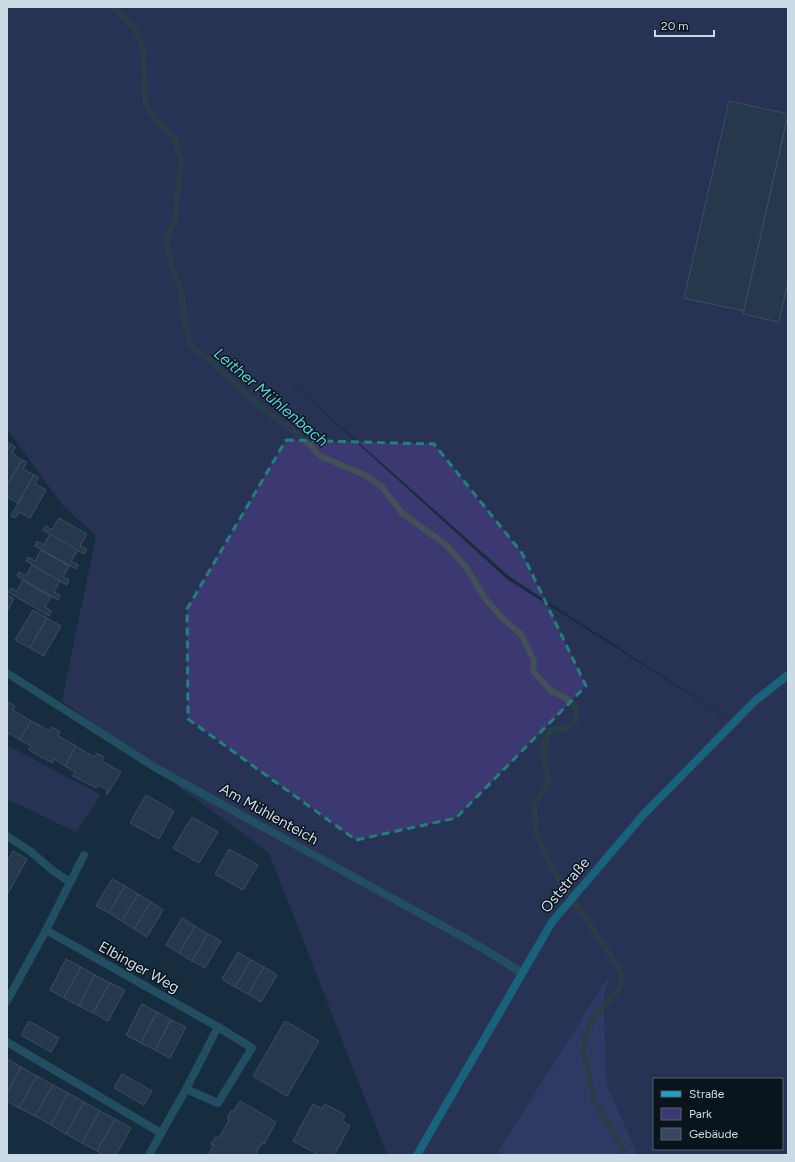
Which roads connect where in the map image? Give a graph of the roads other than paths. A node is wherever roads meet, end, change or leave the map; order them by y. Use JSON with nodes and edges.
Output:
{"nodes":[{"id":1,"x":7,"y":673,"type":"edge"},
{"id":2,"x":788,"y":675,"type":"edge"},
{"id":3,"x":7,"y":836,"type":"edge"},
{"id":4,"x":84,"y":855,"type":"dead end"},
{"id":5,"x":70,"y":882,"type":"junction"},
{"id":6,"x":46,"y":930,"type":"junction"},
{"id":7,"x":522,"y":973,"type":"junction"},
{"id":8,"x":7,"y":1001,"type":"edge"},
{"id":9,"x":218,"y":1027,"type":"junction"},
{"id":10,"x":7,"y":1042,"type":"edge"},
{"id":11,"x":186,"y":1089,"type":"junction"},
{"id":12,"x":161,"y":1133,"type":"junction"},
{"id":13,"x":149,"y":1155,"type":"edge"},
{"id":14,"x":417,"y":1155,"type":"edge"}],
"edges":[{"from":1,"to":7,"type":"street","name":"Am Mühlenteich"},
{"from":2,"to":7,"type":"street","name":"Oststraße"},
{"from":3,"to":5,"type":"street"},
{"from":4,"to":5,"type":"street"},
{"from":5,"to":6,"type":"street"},
{"from":6,"to":8,"type":"street"},
{"from":6,"to":9,"type":"street","name":"Elbinger Weg"},
{"from":7,"to":14,"type":"street","name":"Oststraße"},
{"from":9,"to":11,"type":"street"},
{"from":9,"to":11,"type":"street","name":"Elbinger Weg"},
{"from":10,"to":12,"type":"street"},
{"from":11,"to":12,"type":"street"},
{"from":12,"to":13,"type":"street"}]}
